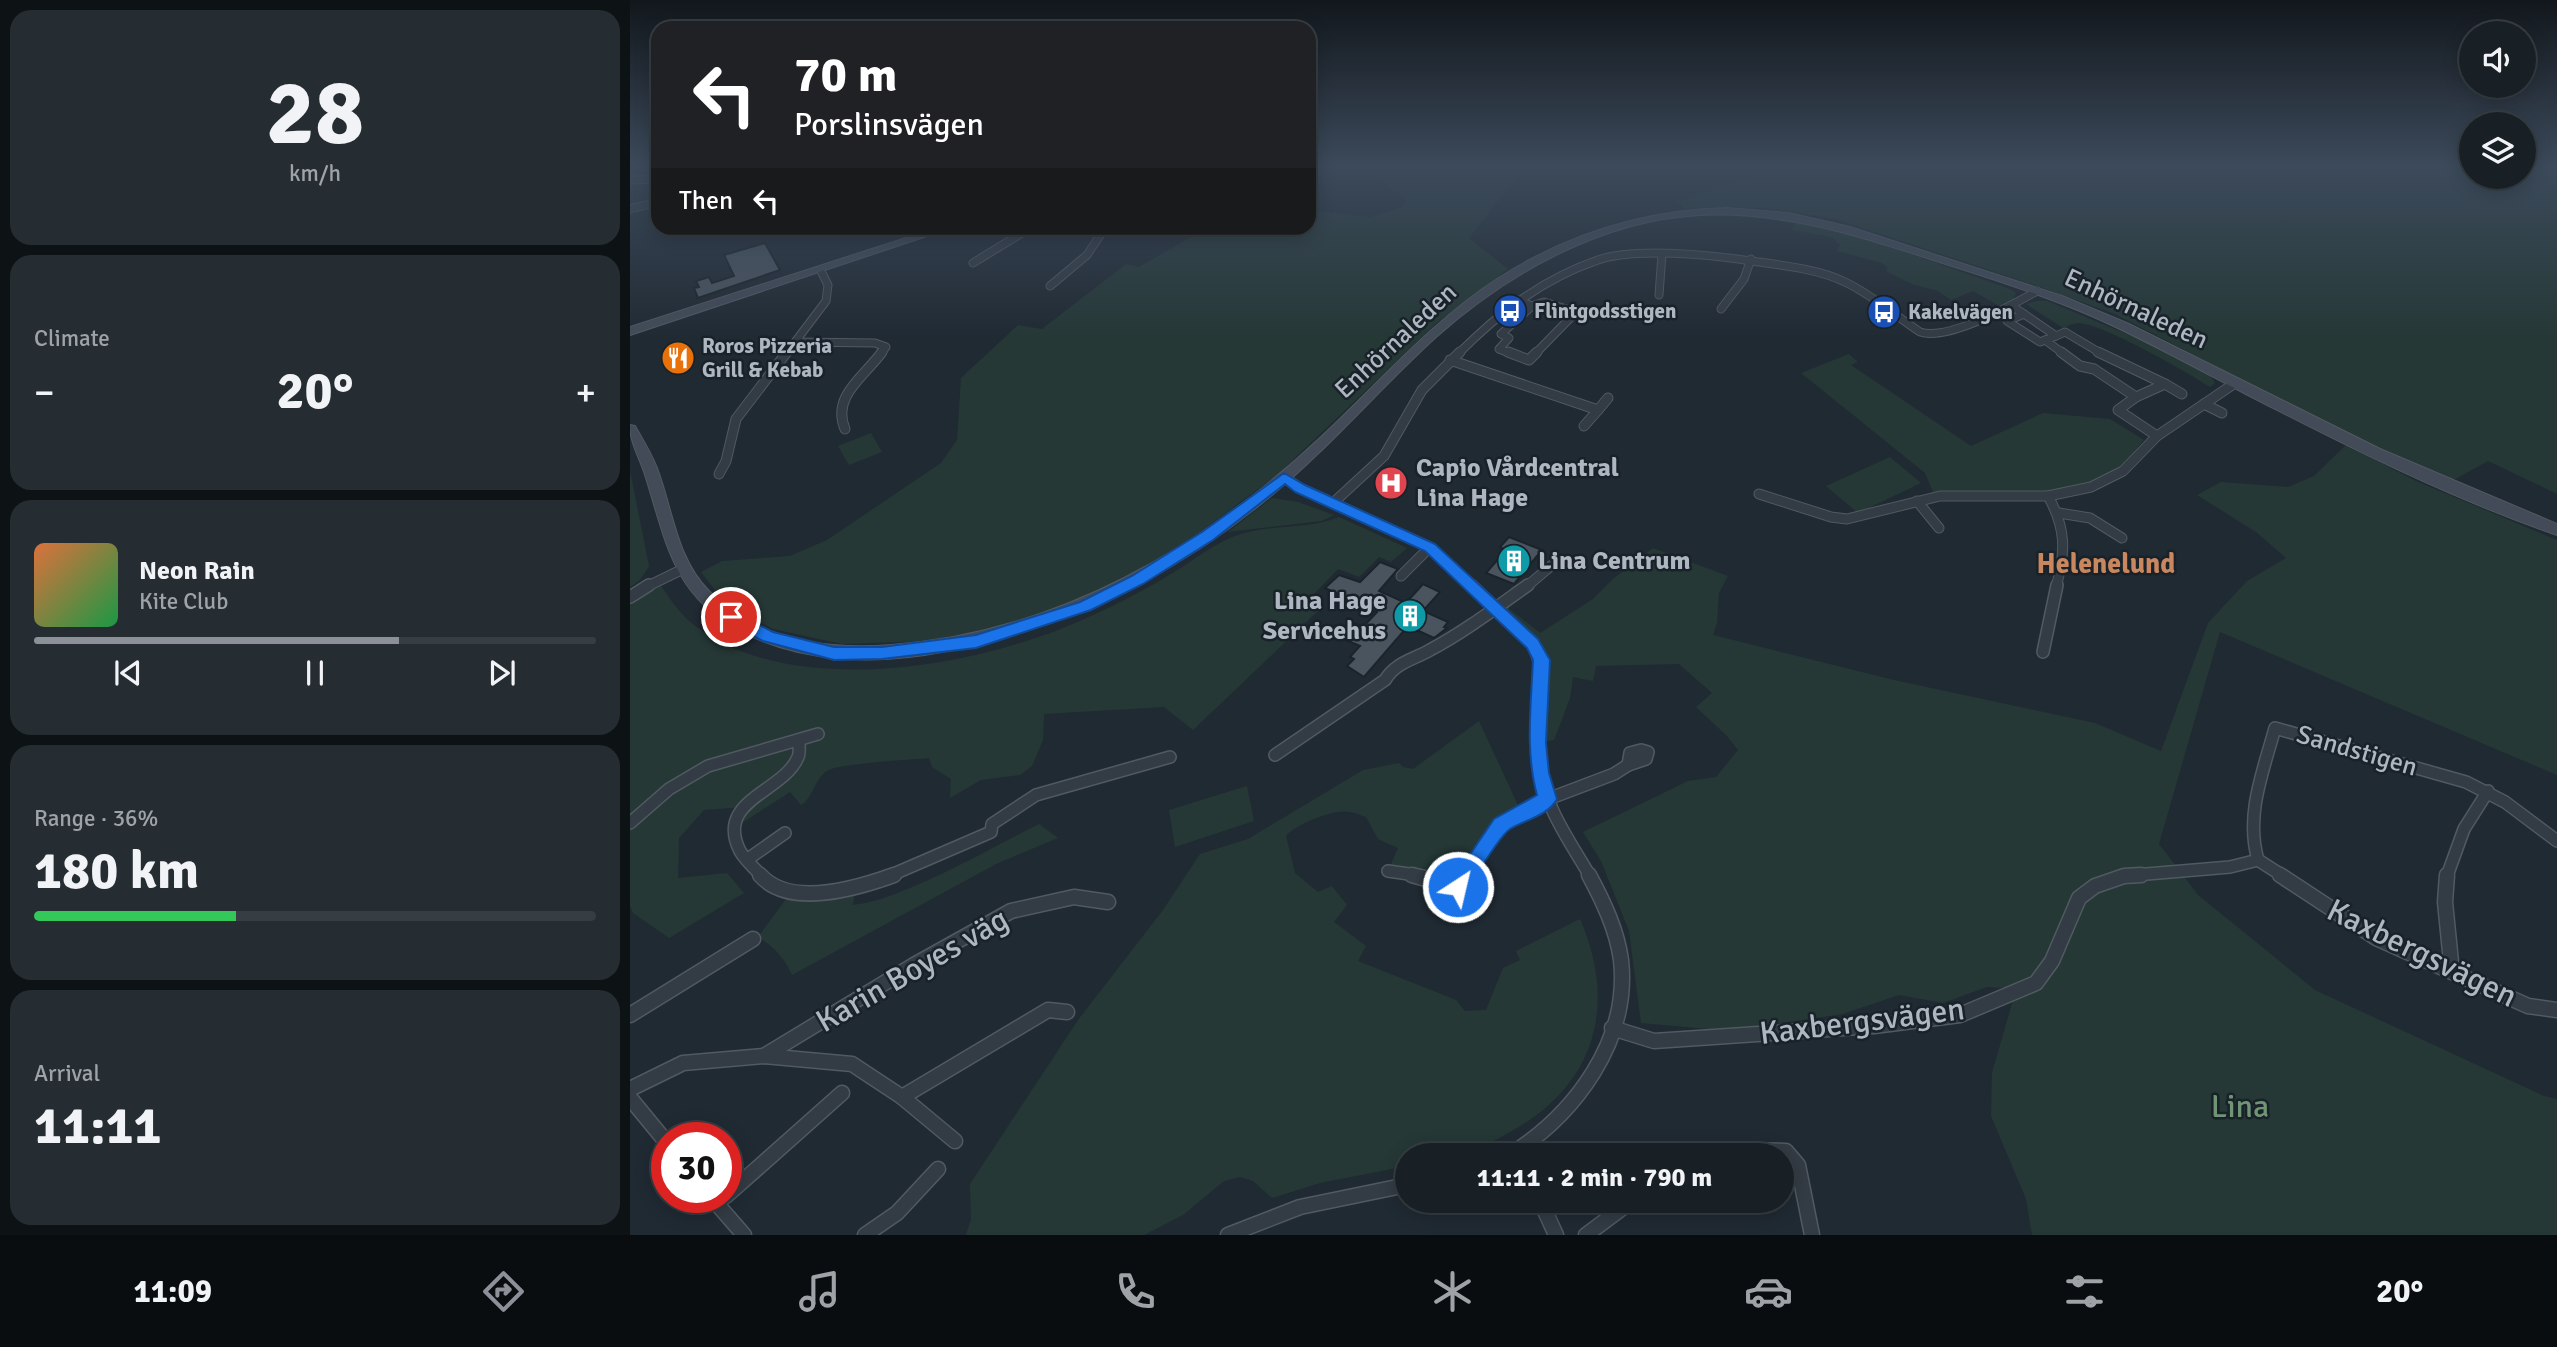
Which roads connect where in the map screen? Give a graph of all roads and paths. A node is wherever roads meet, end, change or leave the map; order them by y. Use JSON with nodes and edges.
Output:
{"nodes":[{"id":1,"x":1633,"y":223,"type":"edge"},
{"id":2,"x":1829,"y":223,"type":"edge"},
{"id":3,"x":926,"y":235,"type":"edge"},
{"id":4,"x":1019,"y":235,"type":"edge"},
{"id":5,"x":1099,"y":235,"type":"edge"},
{"id":6,"x":1662,"y":254,"type":"junction"},
{"id":7,"x":1751,"y":259,"type":"junction"},
{"id":8,"x":973,"y":263,"type":"dead end"},
{"id":9,"x":821,"y":271,"type":"junction"},
{"id":10,"x":1051,"y":286,"type":"dead end"},
{"id":11,"x":2037,"y":291,"type":"junction"},
{"id":12,"x":1659,"y":295,"type":"dead end"},
{"id":13,"x":1517,"y":300,"type":"junction"},
{"id":14,"x":1532,"y":306,"type":"junction"},
{"id":15,"x":2012,"y":306,"type":"junction"},
{"id":16,"x":1721,"y":309,"type":"dead end"},
{"id":17,"x":2024,"y":314,"type":"junction"},
{"id":18,"x":630,"y":331,"type":"edge"},
{"id":19,"x":2056,"y":335,"type":"junction"},
{"id":20,"x":2045,"y":340,"type":"junction"},
{"id":21,"x":796,"y":342,"type":"junction"},
{"id":22,"x":2079,"y":342,"type":"junction"},
{"id":23,"x":2056,"y":350,"type":"junction"},
{"id":24,"x":1450,"y":360,"type":"junction"},
{"id":25,"x":2132,"y":368,"type":"junction"},
{"id":26,"x":2111,"y":380,"type":"junction"},
{"id":27,"x":2235,"y":383,"type":"junction"},
{"id":28,"x":2165,"y":384,"type":"junction"},
{"id":29,"x":2182,"y":394,"type":"dead end"},
{"id":30,"x":2136,"y":397,"type":"junction"},
{"id":31,"x":1608,"y":398,"type":"dead end"},
{"id":32,"x":2204,"y":404,"type":"junction"},
{"id":33,"x":1598,"y":410,"type":"junction"},
{"id":34,"x":2222,"y":413,"type":"dead end"},
{"id":35,"x":1584,"y":426,"type":"dead end"},
{"id":36,"x":630,"y":429,"type":"edge"},
{"id":37,"x":845,"y":429,"type":"dead end"},
{"id":38,"x":2157,"y":436,"type":"junction"},
{"id":39,"x":719,"y":474,"type":"dead end"},
{"id":40,"x":1284,"y":477,"type":"junction"},
{"id":41,"x":1759,"y":494,"type":"dead end"},
{"id":42,"x":2048,"y":496,"type":"junction"},
{"id":43,"x":1917,"y":501,"type":"junction"},
{"id":44,"x":1333,"y":503,"type":"junction"},
{"id":45,"x":2059,"y":513,"type":"junction"},
{"id":46,"x":1939,"y":528,"type":"dead end"},
{"id":47,"x":2557,"y":530,"type":"edge"},
{"id":48,"x":2122,"y":538,"type":"dead end"},
{"id":49,"x":1430,"y":547,"type":"junction"},
{"id":50,"x":1552,"y":565,"type":"dead end"},
{"id":51,"x":681,"y":570,"type":"junction"},
{"id":52,"x":1401,"y":576,"type":"dead end"},
{"id":53,"x":630,"y":597,"type":"edge"},
{"id":54,"x":1493,"y":608,"type":"junction"},
{"id":55,"x":2043,"y":652,"type":"dead end"},
{"id":56,"x":818,"y":734,"type":"dead end"},
{"id":57,"x":799,"y":741,"type":"junction"},
{"id":58,"x":1275,"y":755,"type":"dead end"},
{"id":59,"x":1170,"y":757,"type":"dead end"},
{"id":60,"x":1628,"y":765,"type":"dead end"},
{"id":61,"x":2488,"y":791,"type":"junction"},
{"id":62,"x":1548,"y":799,"type":"junction"},
{"id":63,"x":630,"y":823,"type":"edge"},
{"id":64,"x":785,"y":833,"type":"dead end"},
{"id":65,"x":2557,"y":841,"type":"edge"},
{"id":66,"x":748,"y":859,"type":"junction"},
{"id":67,"x":2258,"y":860,"type":"junction"},
{"id":68,"x":1388,"y":871,"type":"dead end"},
{"id":69,"x":1108,"y":902,"type":"dead end"},
{"id":70,"x":753,"y":939,"type":"dead end"},
{"id":71,"x":2452,"y":972,"type":"junction"},
{"id":72,"x":2557,"y":1010,"type":"edge"},
{"id":73,"x":1067,"y":1012,"type":"dead end"},
{"id":74,"x":630,"y":1016,"type":"edge"},
{"id":75,"x":1612,"y":1028,"type":"junction"},
{"id":76,"x":764,"y":1056,"type":"junction"},
{"id":77,"x":630,"y":1089,"type":"edge"},
{"id":78,"x":842,"y":1093,"type":"dead end"},
{"id":79,"x":902,"y":1097,"type":"junction"},
{"id":80,"x":630,"y":1098,"type":"edge"},
{"id":81,"x":651,"y":1124,"type":"edge"},
{"id":82,"x":955,"y":1141,"type":"dead end"},
{"id":83,"x":1528,"y":1143,"type":"edge"},
{"id":84,"x":1794,"y":1160,"type":"edge"},
{"id":85,"x":938,"y":1169,"type":"dead end"},
{"id":86,"x":742,"y":1180,"type":"edge"},
{"id":87,"x":1395,"y":1187,"type":"edge"},
{"id":88,"x":729,"y":1213,"type":"edge"},
{"id":89,"x":1546,"y":1213,"type":"edge"},
{"id":90,"x":1616,"y":1213,"type":"edge"},
{"id":91,"x":744,"y":1235,"type":"edge"},
{"id":92,"x":865,"y":1235,"type":"edge"},
{"id":93,"x":1228,"y":1235,"type":"edge"},
{"id":94,"x":1556,"y":1235,"type":"edge"},
{"id":95,"x":1586,"y":1235,"type":"edge"},
{"id":96,"x":1812,"y":1235,"type":"edge"}],
"edges":[{"from":1,"to":40,"type":"street","name":"Enhörnaleden"},
{"from":2,"to":11,"type":"street","name":"Enhörnaleden"},
{"from":3,"to":9,"type":"street"},
{"from":4,"to":8,"type":"street"},
{"from":5,"to":10,"type":"street"},
{"from":6,"to":7,"type":"street"},
{"from":6,"to":12,"type":"street"},
{"from":6,"to":13,"type":"street"},
{"from":7,"to":15,"type":"street"},
{"from":7,"to":16,"type":"street"},
{"from":9,"to":18,"type":"street"},
{"from":9,"to":21,"type":"street"},
{"from":11,"to":15,"type":"street"},
{"from":11,"to":27,"type":"street","name":"Enhörnaleden"},
{"from":13,"to":14,"type":"street"},
{"from":13,"to":24,"type":"street"},
{"from":14,"to":14,"type":"street"},
{"from":15,"to":17,"type":"street"},
{"from":17,"to":19,"type":"street"},
{"from":17,"to":20,"type":"street"},
{"from":19,"to":20,"type":"street"},
{"from":19,"to":22,"type":"street"},
{"from":20,"to":23,"type":"street"},
{"from":21,"to":37,"type":"street"},
{"from":21,"to":39,"type":"street"},
{"from":22,"to":23,"type":"street"},
{"from":22,"to":25,"type":"street"},
{"from":23,"to":26,"type":"street"},
{"from":24,"to":33,"type":"street"},
{"from":24,"to":44,"type":"street"},
{"from":25,"to":26,"type":"street"},
{"from":25,"to":28,"type":"street"},
{"from":26,"to":30,"type":"street"},
{"from":27,"to":32,"type":"street"},
{"from":27,"to":47,"type":"street","name":"Enhörnaleden"},
{"from":28,"to":29,"type":"street"},
{"from":28,"to":30,"type":"street"},
{"from":30,"to":38,"type":"street"},
{"from":31,"to":33,"type":"street"},
{"from":32,"to":34,"type":"street"},
{"from":32,"to":38,"type":"street"},
{"from":33,"to":35,"type":"street"},
{"from":36,"to":51,"type":"street","name":"Enhörnaleden"},
{"from":38,"to":42,"type":"street"},
{"from":40,"to":44,"type":"street"},
{"from":40,"to":51,"type":"street","name":"Enhörnaleden"},
{"from":41,"to":43,"type":"street"},
{"from":42,"to":43,"type":"street"},
{"from":42,"to":45,"type":"street"},
{"from":43,"to":46,"type":"street"},
{"from":44,"to":49,"type":"street"},
{"from":45,"to":48,"type":"street"},
{"from":45,"to":55,"type":"street"},
{"from":49,"to":52,"type":"street"},
{"from":49,"to":54,"type":"street"},
{"from":50,"to":54,"type":"street"},
{"from":51,"to":53,"type":"street"},
{"from":54,"to":58,"type":"street"},
{"from":54,"to":62,"type":"street"},
{"from":56,"to":57,"type":"street"},
{"from":57,"to":63,"type":"street"},
{"from":57,"to":66,"type":"street"},
{"from":59,"to":66,"type":"street"},
{"from":60,"to":62,"type":"street"},
{"from":61,"to":65,"type":"street","name":"Sandstigen"},
{"from":61,"to":67,"type":"street","name":"Sandstigen"},
{"from":61,"to":71,"type":"street"},
{"from":62,"to":68,"type":"street"},
{"from":62,"to":75,"type":"street"},
{"from":64,"to":66,"type":"street"},
{"from":67,"to":71,"type":"street","name":"Kaxbergsvägen"},
{"from":67,"to":75,"type":"street","name":"Kaxbergsvägen"},
{"from":69,"to":76,"type":"street","name":"Karin Boyes väg"},
{"from":70,"to":74,"type":"street"},
{"from":71,"to":72,"type":"street","name":"Kaxbergsvägen"},
{"from":73,"to":79,"type":"street"},
{"from":75,"to":83,"type":"street"},
{"from":76,"to":77,"type":"street"},
{"from":76,"to":79,"type":"street"},
{"from":78,"to":86,"type":"street"},
{"from":79,"to":82,"type":"street"},
{"from":80,"to":81,"type":"street"},
{"from":84,"to":96,"type":"street"},
{"from":85,"to":92,"type":"street"},
{"from":87,"to":93,"type":"street"},
{"from":88,"to":91,"type":"street"},
{"from":89,"to":94,"type":"street"},
{"from":90,"to":95,"type":"street"}]}
